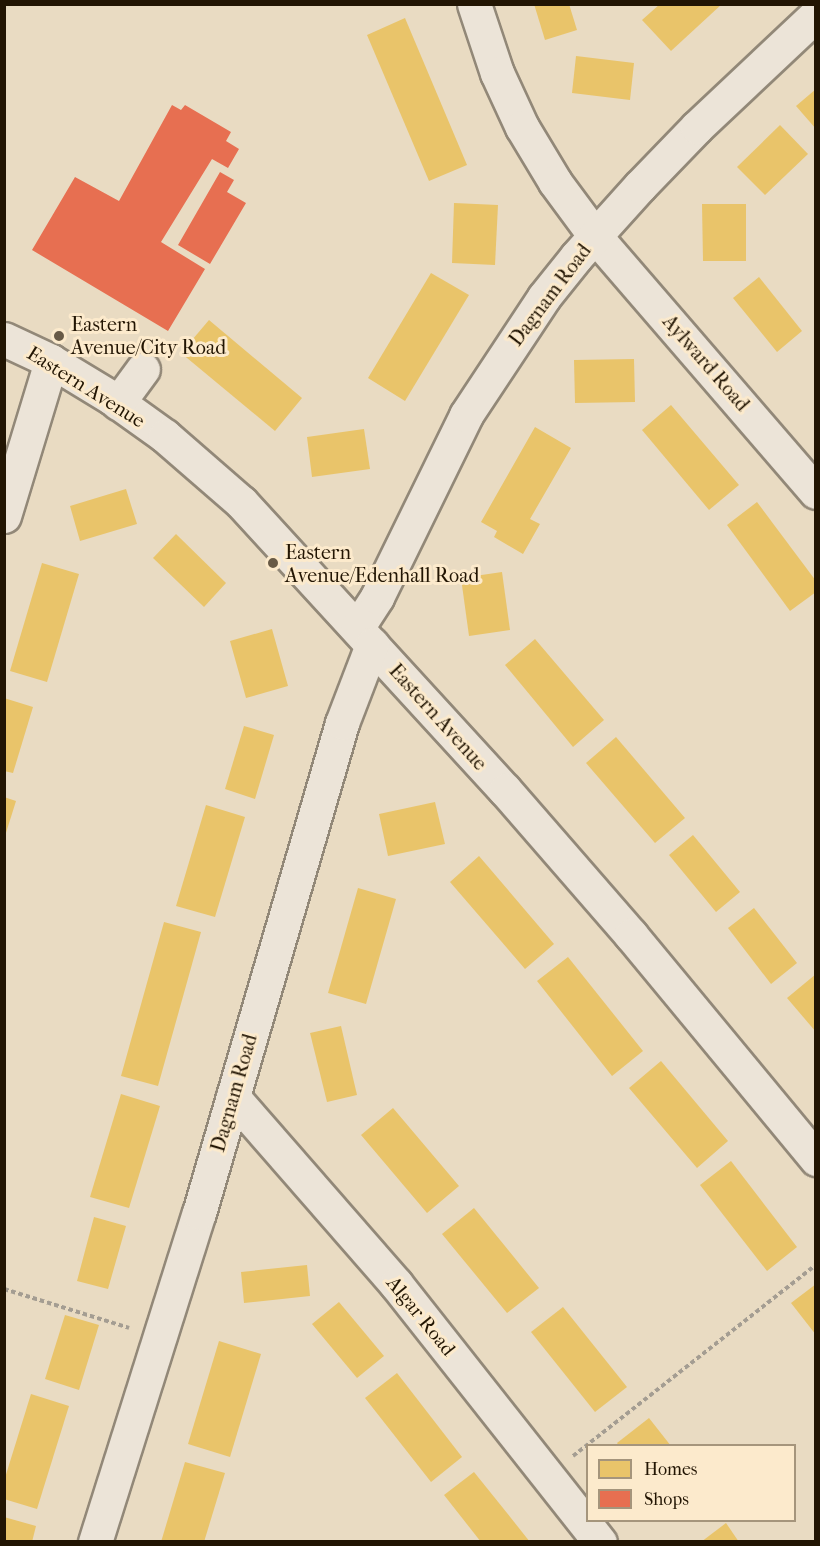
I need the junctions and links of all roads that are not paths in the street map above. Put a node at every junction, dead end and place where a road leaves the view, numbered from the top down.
1 (474, 4) edge
2 (816, 15) edge
3 (595, 237) junction
4 (4, 339) edge
5 (51, 361) junction
6 (143, 369) dead end
7 (118, 403) junction
8 (816, 492) edge
9 (4, 516) edge
10 (365, 636) junction
11 (233, 1097) junction
12 (816, 1159) edge
13 (95, 1542) edge
14 (600, 1542) edge

1 - 3 street, Aylward Road
2 - 3 street, Dagnam Road
3 - 8 street, Aylward Road
3 - 10 street, Dagnam Road
4 - 5 street, Eastern Avenue
5 - 7 street, Eastern Avenue
5 - 9 street
6 - 7 street
7 - 10 street, Eastern Avenue
10 - 11 street, Dagnam Road
10 - 12 street, Eastern Avenue
11 - 13 street, Dagnam Road
11 - 14 street, Algar Road

